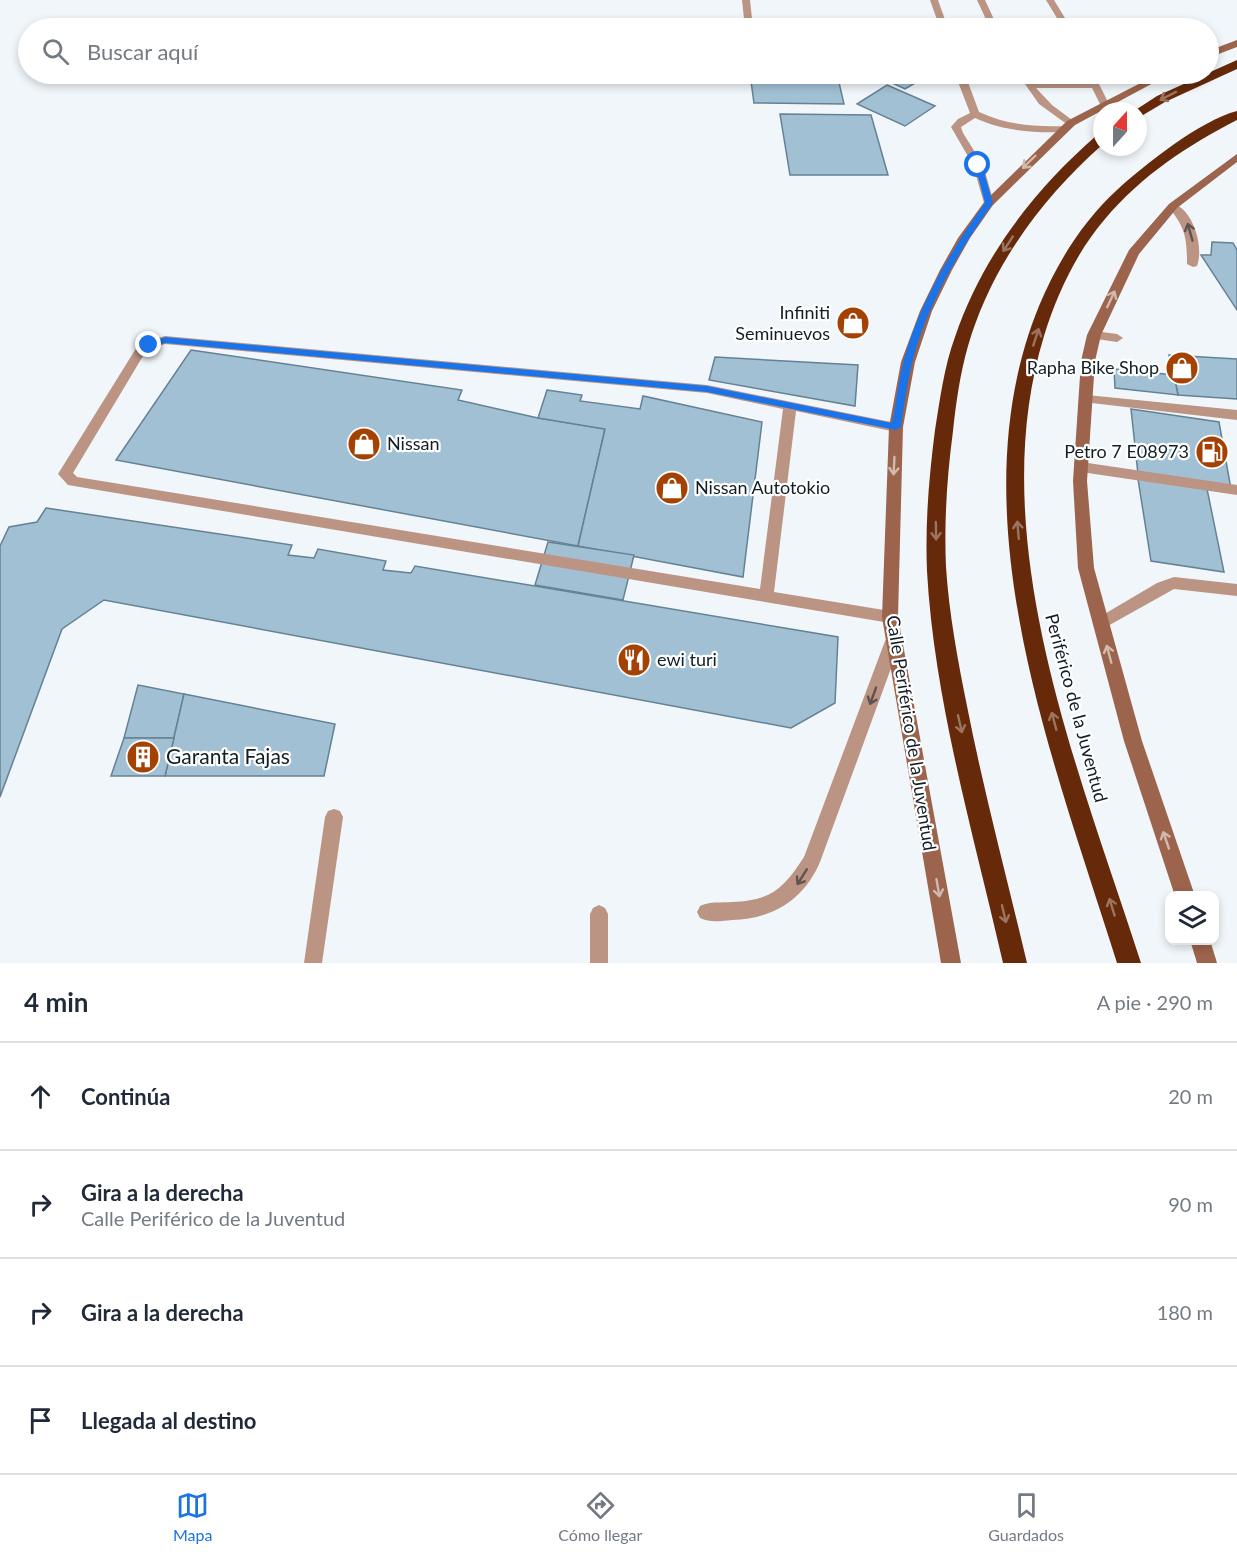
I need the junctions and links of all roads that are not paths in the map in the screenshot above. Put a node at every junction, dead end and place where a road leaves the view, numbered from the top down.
1 (746, 0) edge
2 (934, 0) edge
3 (981, 0) edge
4 (1050, 0) edge
5 (748, 18) edge
6 (940, 18) edge
7 (989, 18) edge
8 (1061, 18) edge
9 (1237, 43) edge
10 (1219, 51) edge
11 (1237, 64) edge
12 (1219, 72) edge
13 (964, 84) edge
14 (1145, 84) edge
15 (1194, 84) edge
16 (1029, 85) joint
17 (1095, 85) joint
18 (1103, 102) edge
19 (1108, 102) edge
20 (1147, 108) edge
21 (1093, 111) edge
22 (975, 114) junction
23 (1237, 115) edge
24 (1068, 126) junction
25 (1093, 146) edge
26 (1237, 156) edge
27 (989, 203) junction
28 (1173, 206) junction
29 (1192, 264) dead end
30 (1094, 335) junction
31 (1117, 338) dead end
32 (1087, 399) junction
33 (790, 405) junction
34 (1237, 415) edge
35 (896, 427) junction
36 (1081, 467) junction
37 (1237, 490) edge
38 (1237, 590) edge
39 (766, 596) junction
40 (890, 617) junction
41 (1101, 623) junction
42 (893, 641) junction
43 (334, 817) dead end
44 (1183, 891) edge
45 (706, 912) dead end
46 (599, 914) dead end
47 (1202, 945) edge
48 (313, 963) edge
49 (599, 963) edge
50 (951, 963) edge
51 (1015, 963) edge
52 (1129, 963) edge
53 (1207, 963) edge

1 - 5 lane
2 - 6 lane
3 - 7 lane
4 - 8 lane
9 - 10 main road
11 -> 12 highway
13 - 22 lane
14 - 19 main road, Calle Periférico de la Juventud
15 -> 20 highway
16 - 17 lane
16 - 24 lane
17 - 18 lane
21 - 24 main road, Calle Periférico de la Juventud
22 - 24 lane
22 - 27 lane
52 -> 23 highway, Periférico de la Juventud
24 -> 27 main road, Calle Periférico de la Juventud
25 -> 51 highway
26 - 28 main road
27 - 35 main road, Calle Periférico de la Juventud
29 -> 28 lane
30 -> 28 main road
30 - 31 lane
30 - 32 main road
32 - 34 lane
32 - 36 main road
33 - 35 lane
33 - 39 lane
33 - 39 lane
35 -> 40 main road, Calle Periférico de la Juventud
36 - 37 lane
36 - 41 main road
38 - 41 lane
39 - 40 lane
40 - 42 main road, Calle Periférico de la Juventud
44 -> 41 main road
42 -> 45 lane
42 -> 50 main road, Calle Periférico de la Juventud
43 - 48 lane
46 - 49 lane
47 - 53 main road

